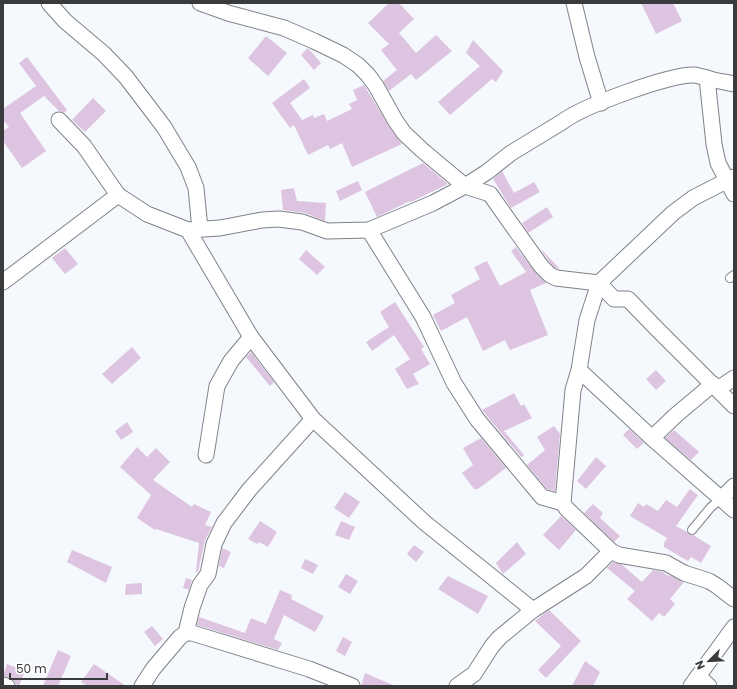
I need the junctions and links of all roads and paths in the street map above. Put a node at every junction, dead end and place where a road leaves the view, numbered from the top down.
1 (49, 3) edge
2 (200, 3) edge
3 (574, 3) edge
4 (707, 78) junction
5 (734, 84) edge
6 (601, 103) junction
7 (59, 120) dead end
8 (730, 178) edge
9 (465, 186) junction
10 (734, 194) edge
11 (118, 195) junction
12 (194, 229) junction
13 (369, 230) junction
14 (4, 279) edge
15 (599, 283) junction
16 (251, 337) junction
17 (579, 370) junction
18 (734, 378) edge
19 (715, 387) junction
20 (734, 406) edge
21 (313, 419) junction
22 (652, 438) junction
23 (206, 455) dead end
24 (734, 486) edge
25 (721, 499) junction
26 (563, 502) junction
27 (734, 510) edge
28 (692, 530) dead end
29 (611, 551) junction
30 (734, 599) edge
31 (533, 610) junction
32 (734, 628) edge
33 (186, 633) junction
34 (699, 683) edge
35 (3, 685) edge
36 (7, 686) edge
37 (142, 686) edge
38 (352, 686) edge
39 (457, 686) edge

1 - 12 street
2 - 9 street
3 - 6 street
4 - 5 street
4 - 6 street
4 - 8 street
6 - 9 street
7 - 11 street
8 - 10 street
8 - 15 street
9 - 13 street
9 - 15 street
11 - 12 street
11 - 14 street
12 - 13 street
12 - 16 street
13 - 26 street
15 - 17 street
15 - 19 street
16 - 21 street
16 - 23 street
17 - 22 street
17 - 26 street
18 - 19 street
19 - 20 street
19 - 22 street
21 - 31 street
21 - 33 street
22 - 25 street
24 - 25 street
25 - 27 street
25 - 28 lane
26 - 29 street
29 - 30 street
29 - 31 street
31 - 39 street
32 - 34 street
33 - 37 street
33 - 38 street
35 - 36 street

